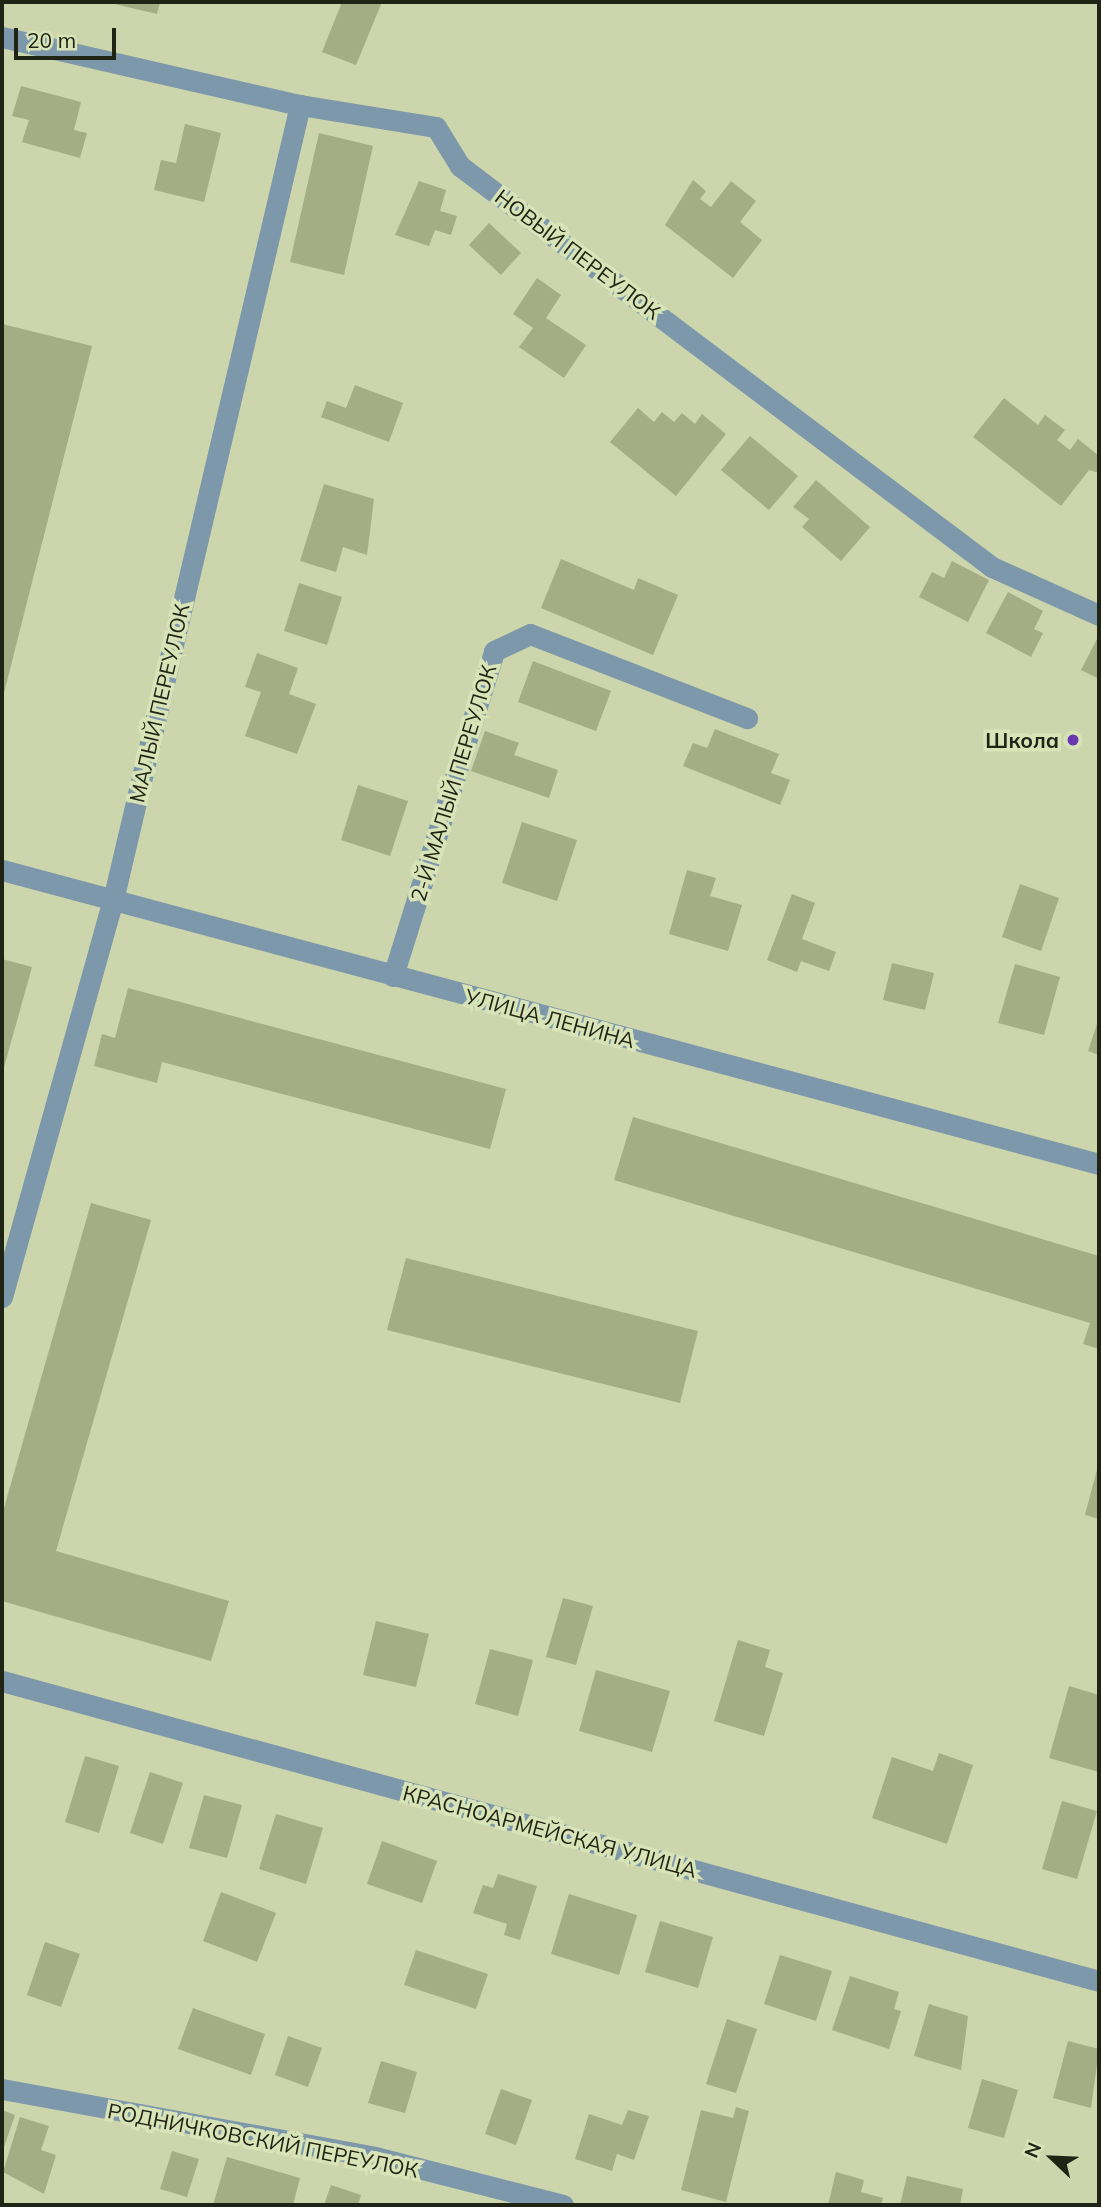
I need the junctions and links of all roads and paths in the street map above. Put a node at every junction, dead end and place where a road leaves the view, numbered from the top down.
1 (2, 37) edge
2 (300, 105) junction
3 (1099, 615) edge
4 (747, 718) dead end
5 (2, 870) edge
6 (113, 900) junction
7 (393, 976) junction
8 (1099, 1164) edge
9 (2, 1297) edge
10 (2, 1681) edge
11 (1099, 1982) edge
12 (2, 2089) edge
13 (563, 2205) edge

1 - 2 street, НОВЫЙ ПЕРЕУЛОК
2 - 3 street, НОВЫЙ ПЕРЕУЛОК
2 - 6 street, МАЛЫЙ ПЕРЕУЛОК
4 - 7 street, 2-Й МАЛЫЙ ПЕРЕУЛОК
5 - 6 street, УЛИЦА ЛЕНИНА
6 - 7 street, УЛИЦА ЛЕНИНА
6 - 9 street, МАЛЫЙ ПЕРЕУЛОК
7 - 8 street, УЛИЦА ЛЕНИНА
10 - 11 street, КРАСНОАРМЕЙСКАЯ УЛИЦА
12 - 13 street, РОДНИЧКОВСКИЙ ПЕРЕУЛОК

